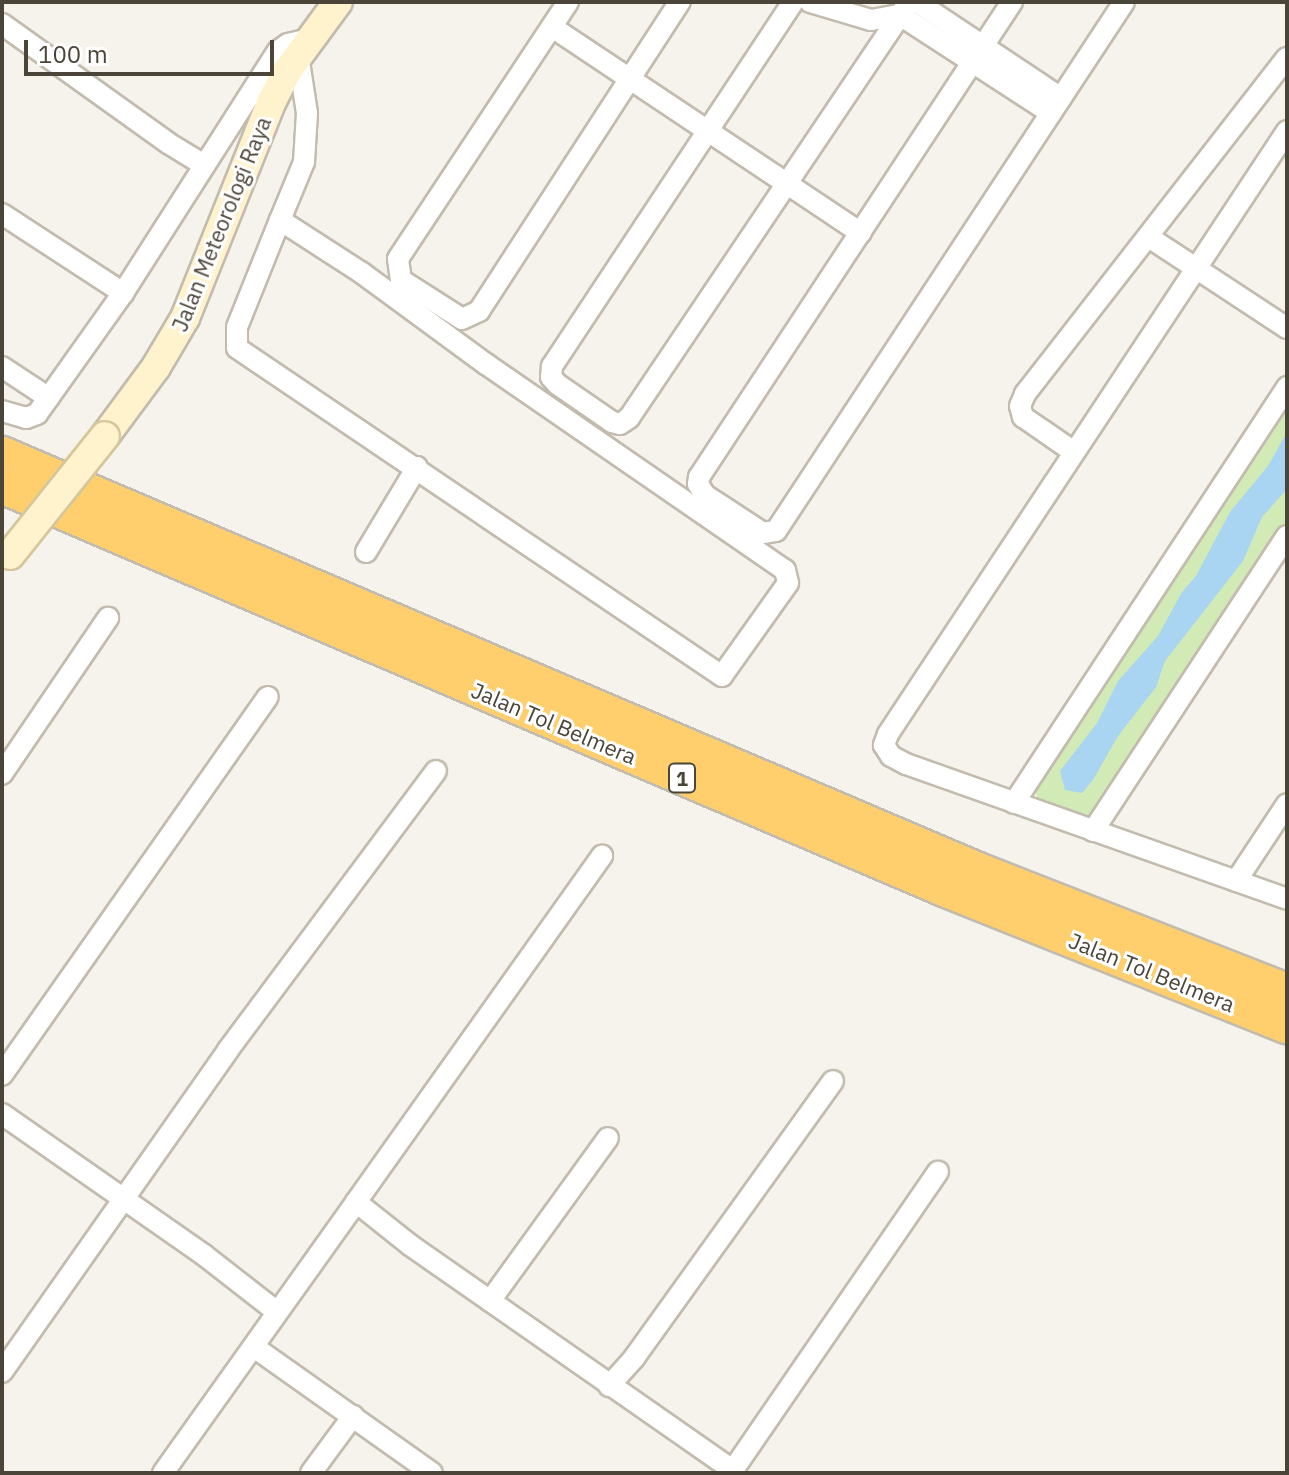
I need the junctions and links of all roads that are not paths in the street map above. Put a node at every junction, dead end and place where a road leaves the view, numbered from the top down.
1 (338, 2) edge
2 (568, 2) edge
3 (680, 2) edge
4 (793, 2) edge
5 (810, 2) edge
6 (917, 2) edge
7 (1012, 2) edge
8 (1124, 2) edge
9 (904, 9) edge
10 (2, 24) edge
11 (552, 27) junction
12 (304, 47) junction
13 (978, 54) junction
14 (1287, 58) edge
15 (630, 79) junction
16 (1056, 106) junction
17 (706, 131) junction
18 (1287, 131) edge
19 (204, 165) junction
20 (786, 183) junction
21 (2, 214) edge
22 (280, 220) junction
23 (861, 233) junction
24 (1150, 238) junction
25 (1196, 268) junction
26 (123, 293) junction
27 (1287, 328) edge
28 (2, 367) edge
29 (1287, 387) edge
30 (49, 398) junction
31 (2, 411) edge
32 (1074, 452) junction
33 (2, 455) edge
34 (417, 467) junction
35 (2, 485) edge
36 (1287, 536) edge
37 (366, 552) dead end
38 (6, 560) edge
39 (108, 618) dead end
40 (268, 697) dead end
41 (436, 771) dead end
42 (2, 774) edge
43 (1014, 803) junction
44 (1287, 804) edge
45 (1093, 831) junction
46 (602, 856) dead end
47 (1236, 881) junction
48 (1287, 899) edge
49 (1287, 992) edge
50 (1287, 1025) edge
51 (2, 1075) edge
52 (833, 1081) dead end
53 (2, 1114) edge
54 (608, 1138) dead end
55 (938, 1172) dead end
56 (124, 1200) junction
57 (356, 1202) junction
58 (490, 1301) junction
59 (276, 1311) junction
60 (254, 1347) junction
61 (2, 1372) edge
62 (609, 1386) junction
63 (353, 1416) junction
64 (163, 1473) edge
65 (311, 1473) edge
66 (432, 1473) edge

1 - 12 main road, Jalan Meteorologi Raya
2 - 11 street
3 - 15 street
4 - 17 street
5 - 9 street
6 - 13 street
7 - 13 street
8 - 16 street
9 - 13 street
9 - 20 street
10 - 19 street
11 - 15 street
11 - 15 street
12 - 19 street
12 - 22 street
12 - 38 main road, Jalan Meteorologi Raya, bridge
13 - 16 street
13 - 23 street
14 - 24 street
15 - 17 street
16 - 23 street
17 - 20 street
17 - 20 street
18 - 25 street
19 - 26 street
20 - 23 street
21 - 26 street
22 - 34 street
22 - 34 street
24 - 25 street
24 - 32 street
25 - 27 street
25 - 32 street
26 - 30 street
28 - 30 street
29 - 43 street
30 - 31 street
32 - 43 street
33 - 49 highway, Jalan Tol Belmera / 1
34 - 37 street
35 - 50 highway, Jalan Tol Belmera / 1
36 - 45 street
39 - 42 street
40 - 51 street
41 - 56 street
43 - 45 street
44 - 47 street
45 - 47 street
46 - 57 street
47 - 48 street
52 - 62 street
53 - 56 street
54 - 58 street
55 - 62 street
56 - 59 street
56 - 61 street
57 - 58 street
57 - 59 street
58 - 62 street
59 - 60 street
60 - 63 street
60 - 64 street
63 - 65 street
63 - 66 street

